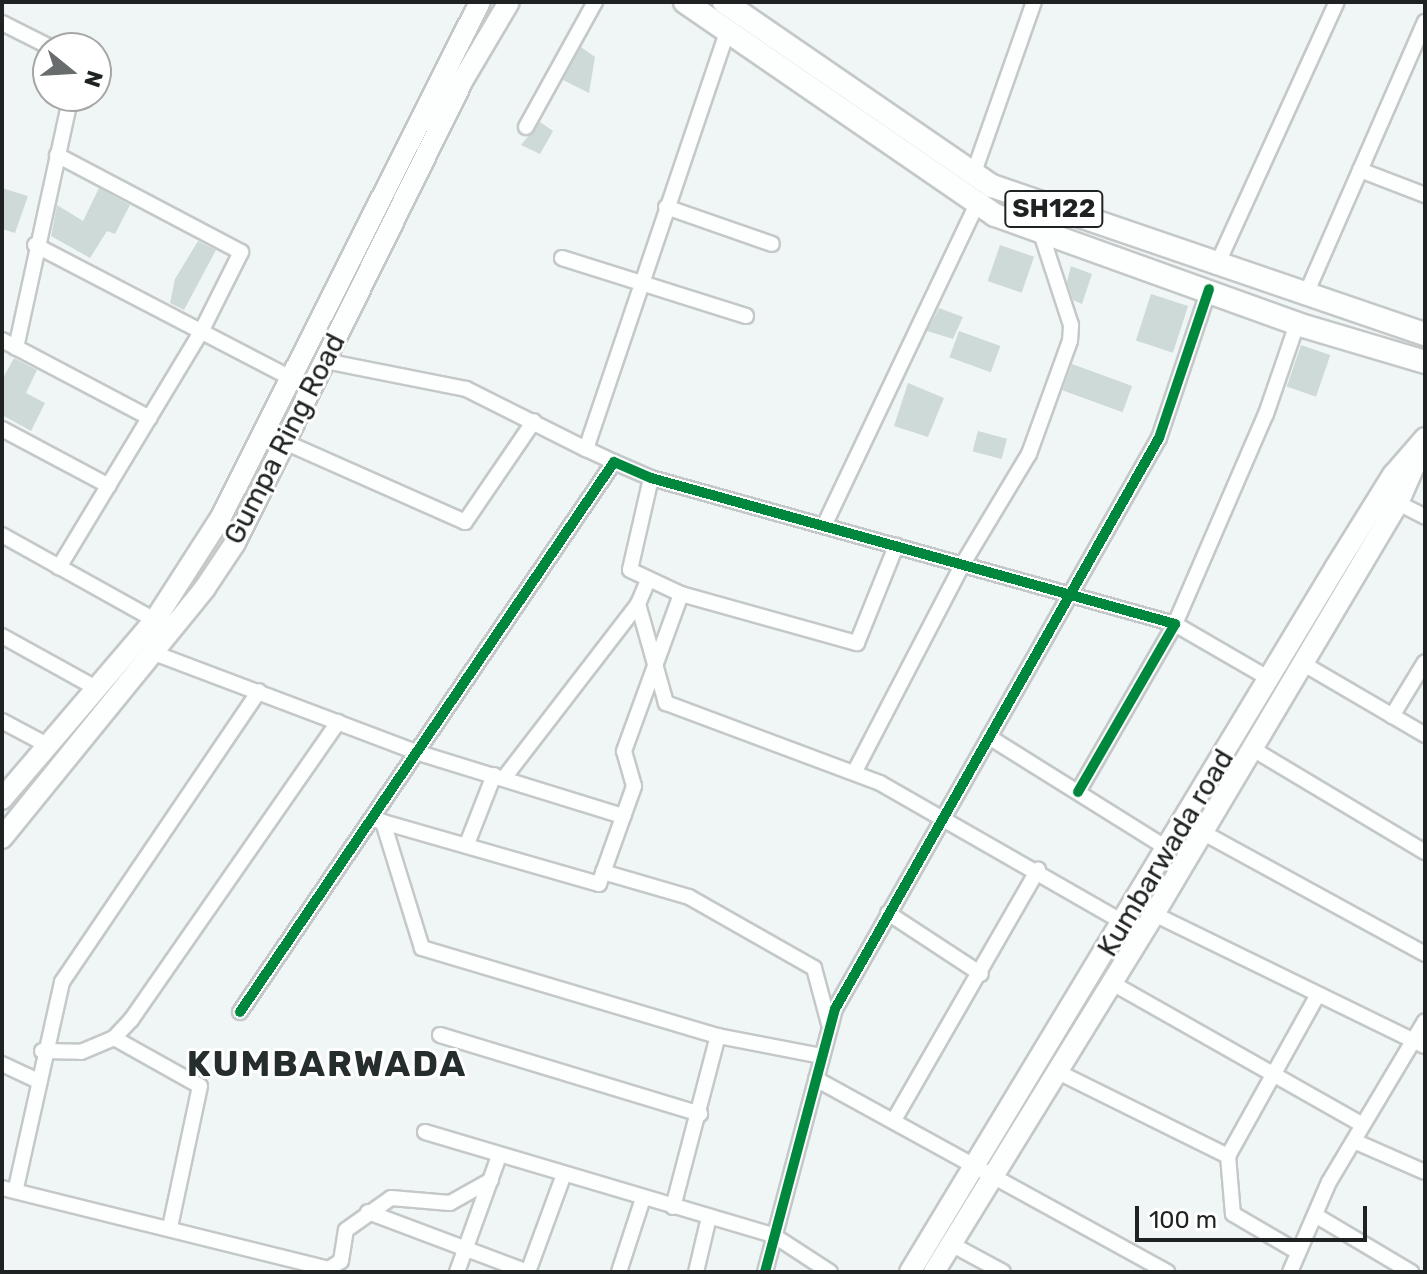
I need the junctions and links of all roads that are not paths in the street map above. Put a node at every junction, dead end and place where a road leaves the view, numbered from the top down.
1 (480, 2) edge
2 (509, 2) edge
3 (595, 2) edge
4 (685, 2) edge
5 (724, 2) edge
6 (1034, 2) edge
7 (1337, 2) edge
8 (1425, 22) edge
9 (2, 23) edge
10 (727, 32) junction
11 (32, 38) edge
12 (67, 112) edge
13 (526, 127) dead end
14 (57, 155) junction
15 (1360, 170) junction
16 (973, 175) junction
17 (1425, 195) edge
18 (976, 206) junction
19 (666, 207) junction
20 (1041, 233) junction
21 (772, 244) dead end
22 (35, 245) junction
23 (562, 258) dead end
24 (1216, 267) junction
25 (639, 280) junction
26 (1209, 289) junction
27 (1306, 294) junction
28 (746, 316) dead end
29 (1297, 324) junction
30 (201, 332) junction
31 (1425, 334) edge
32 (2, 340) edge
33 (16, 348) junction
34 (325, 361) junction
35 (1425, 362) edge
36 (294, 380) junction
37 (150, 418) junction
38 (534, 421) junction
39 (2, 429) edge
40 (1425, 440) edge
41 (287, 443) junction
42 (586, 449) junction
43 (614, 462) junction
44 (651, 478) junction
45 (109, 486) junction
46 (1398, 503) junction
47 (1425, 517) edge
48 (824, 526) junction
49 (2, 535) edge
50 (896, 546) junction
51 (59, 567) junction
52 (961, 567) junction
53 (647, 583) junction
54 (681, 594) junction
55 (1067, 594) junction
56 (638, 604) junction
57 (155, 620) junction
58 (1175, 624) junction
59 (2, 636) edge
60 (154, 653) junction
61 (1425, 662) edge
62 (1302, 663) junction
63 (655, 676) junction
64 (1268, 678) junction
65 (94, 687) junction
66 (259, 691) junction
67 (1392, 716) junction
68 (2, 721) edge
69 (338, 722) junction
70 (1425, 735) edge
71 (989, 737) junction
72 (47, 745) junction
73 (1251, 748) junction
74 (419, 753) junction
75 (855, 771) junction
76 (499, 776) junction
77 (1078, 792) junction
78 (2, 799) edge
79 (623, 816) junction
80 (946, 816) junction
81 (379, 821) junction
82 (1202, 832) junction
83 (2, 838) edge
84 (467, 844) junction
85 (1168, 849) junction
86 (1425, 852) edge
87 (1038, 870) junction
88 (603, 872) junction
89 (888, 913) junction
90 (1154, 914) junction
91 (1124, 923) junction
92 (1142, 933) junction
93 (1425, 954) edge
94 (981, 974) junction
95 (1112, 983) junction
96 (1317, 996) junction
97 (240, 1012) dead end
98 (1425, 1021) edge
99 (830, 1028) junction
100 (440, 1035) dead end
101 (718, 1036) junction
102 (114, 1038) junction
103 (1419, 1043) edge
104 (42, 1051) junction
105 (822, 1056) junction
106 (2, 1064) edge
107 (1058, 1072) junction
108 (1272, 1074) junction
109 (816, 1079) junction
110 (36, 1080) junction
111 (700, 1114) junction
112 (894, 1120) junction
113 (1363, 1125) junction
114 (425, 1132) dead end
115 (1354, 1141) junction
116 (499, 1156) junction
117 (1228, 1156) junction
118 (985, 1170) junction
119 (1425, 1172) edge
120 (564, 1174) junction
121 (491, 1180) junction
122 (9, 1188) edge
123 (643, 1198) junction
124 (673, 1207) junction
125 (368, 1212) junction
126 (1315, 1215) junction
127 (709, 1217) junction
128 (170, 1227) junction
129 (773, 1235) junction
130 (951, 1244) junction
131 (465, 1250) junction
132 (1298, 1252) junction
133 (327, 1271) edge
134 (457, 1272) edge
135 (528, 1272) edge
136 (619, 1272) edge
137 (696, 1272) edge
138 (765, 1272) edge
139 (830, 1272) edge
140 (910, 1272) edge
141 (934, 1272) edge
142 (1003, 1272) edge
143 (1167, 1272) edge
144 (1290, 1272) edge
145 (1411, 1272) edge

1 - 36 street, Gumpa Ring Road
2 - 34 street, Gumpa Ring Road
3 - 13 street
4 - 10 main road
5 - 16 main road, SH122
6 - 16 street
7 - 24 street
8 - 15 street
9 - 11 street
10 - 18 main road
10 - 19 street
12 - 14 street
14 - 22 street
14 - 30 street
15 - 17 street
15 - 27 street
16 - 24 main road, SH122
18 - 20 main road
18 - 48 street
19 - 21 street
19 - 25 street
20 - 26 main road
20 - 52 street
22 - 30 street
22 - 33 street
23 - 25 street
24 - 27 main road, SH122
25 - 28 street
25 - 42 street
26 - 29 main road
26 - 55 street
27 - 31 main road, SH122
29 - 35 main road
29 - 58 street
30 - 36 street
30 - 37 street
32 - 33 street
33 - 37 street
34 - 38 street
34 - 41 street, Gumpa Ring Road
36 - 57 street, Gumpa Ring Road
37 - 45 street
38 - 41 street
38 - 42 street
39 - 45 street
40 - 46 street, Kumbarwada road
40 - 64 street, Kumbarwada road
41 - 60 street, Gumpa Ring Road
42 - 43 street
43 - 44 street
43 - 74 street
44 - 48 street
44 - 53 street
45 - 51 street
46 - 47 street
46 - 62 street, Kumbarwada road
48 - 50 street
49 - 51 street
50 - 52 street
50 - 54 street
51 - 57 street
52 - 55 street
52 - 75 street
53 - 54 street
53 - 56 street
54 - 63 street
55 - 58 street
55 - 71 street
56 - 63 street
56 - 76 street
57 - 65 street, Gumpa Ring Road
58 - 64 street
58 - 77 street
59 - 65 street
60 - 66 street
60 - 83 street, Gumpa Ring Road
61 - 67 street
62 - 67 street
62 - 73 street, Kumbarwada road
63 - 75 street
63 - 79 street
64 - 85 street, Kumbarwada road
65 - 72 street, Gumpa Ring Road
66 - 69 street
66 - 104 street
67 - 70 street
68 - 72 street
69 - 74 street
69 - 102 street
71 - 77 street
71 - 80 street
72 - 78 street, Gumpa Ring Road
73 - 82 street, Kumbarwada road
73 - 86 street
74 - 76 street
74 - 81 street
75 - 80 street
76 - 79 street
76 - 84 street
77 - 85 street
79 - 88 street
80 - 87 street
80 - 89 street
81 - 84 street
81 - 97 street
81 - 101 street
82 - 90 street, Kumbarwada road
82 - 93 street
84 - 88 street
85 - 91 street, Kumbarwada road
87 - 91 street
87 - 94 street
88 - 99 street
89 - 94 street
89 - 99 street
90 - 92 street, Kumbarwada road
90 - 96 street
91 - 92 street
91 - 118 street, Kumbarwada road
92 - 95 street, Kumbarwada road
94 - 112 street
95 - 107 street, Kumbarwada road
95 - 108 street
96 - 103 street
96 - 108 street
98 - 103 street
99 - 105 street
100 - 111 street
101 - 105 street
101 - 111 street
102 - 104 street
102 - 128 street
103 - 113 street
104 - 110 street
105 - 109 street
106 - 110 street
107 - 117 street
107 - 118 street, Kumbarwada road
108 - 113 street
108 - 117 street
109 - 112 street
109 - 129 street
110 - 122 street
111 - 124 street
112 - 118 street
113 - 115 street
114 - 116 street
115 - 119 street
115 - 126 street
116 - 120 street
116 - 121 street
117 - 132 street
118 - 130 street, Kumbarwada road
118 - 140 street, Kumbarwada road
118 - 143 street
120 - 123 street
120 - 135 street
121 - 125 street
121 - 131 street
122 - 128 street
123 - 124 street
123 - 136 street
124 - 127 street
125 - 131 street
125 - 133 street
126 - 132 street
126 - 145 street
127 - 129 street
127 - 137 street
128 - 133 street
129 - 138 street
129 - 139 street
130 - 141 street, Kumbarwada road
130 - 142 street
131 - 134 street
131 - 135 street
132 - 144 street

